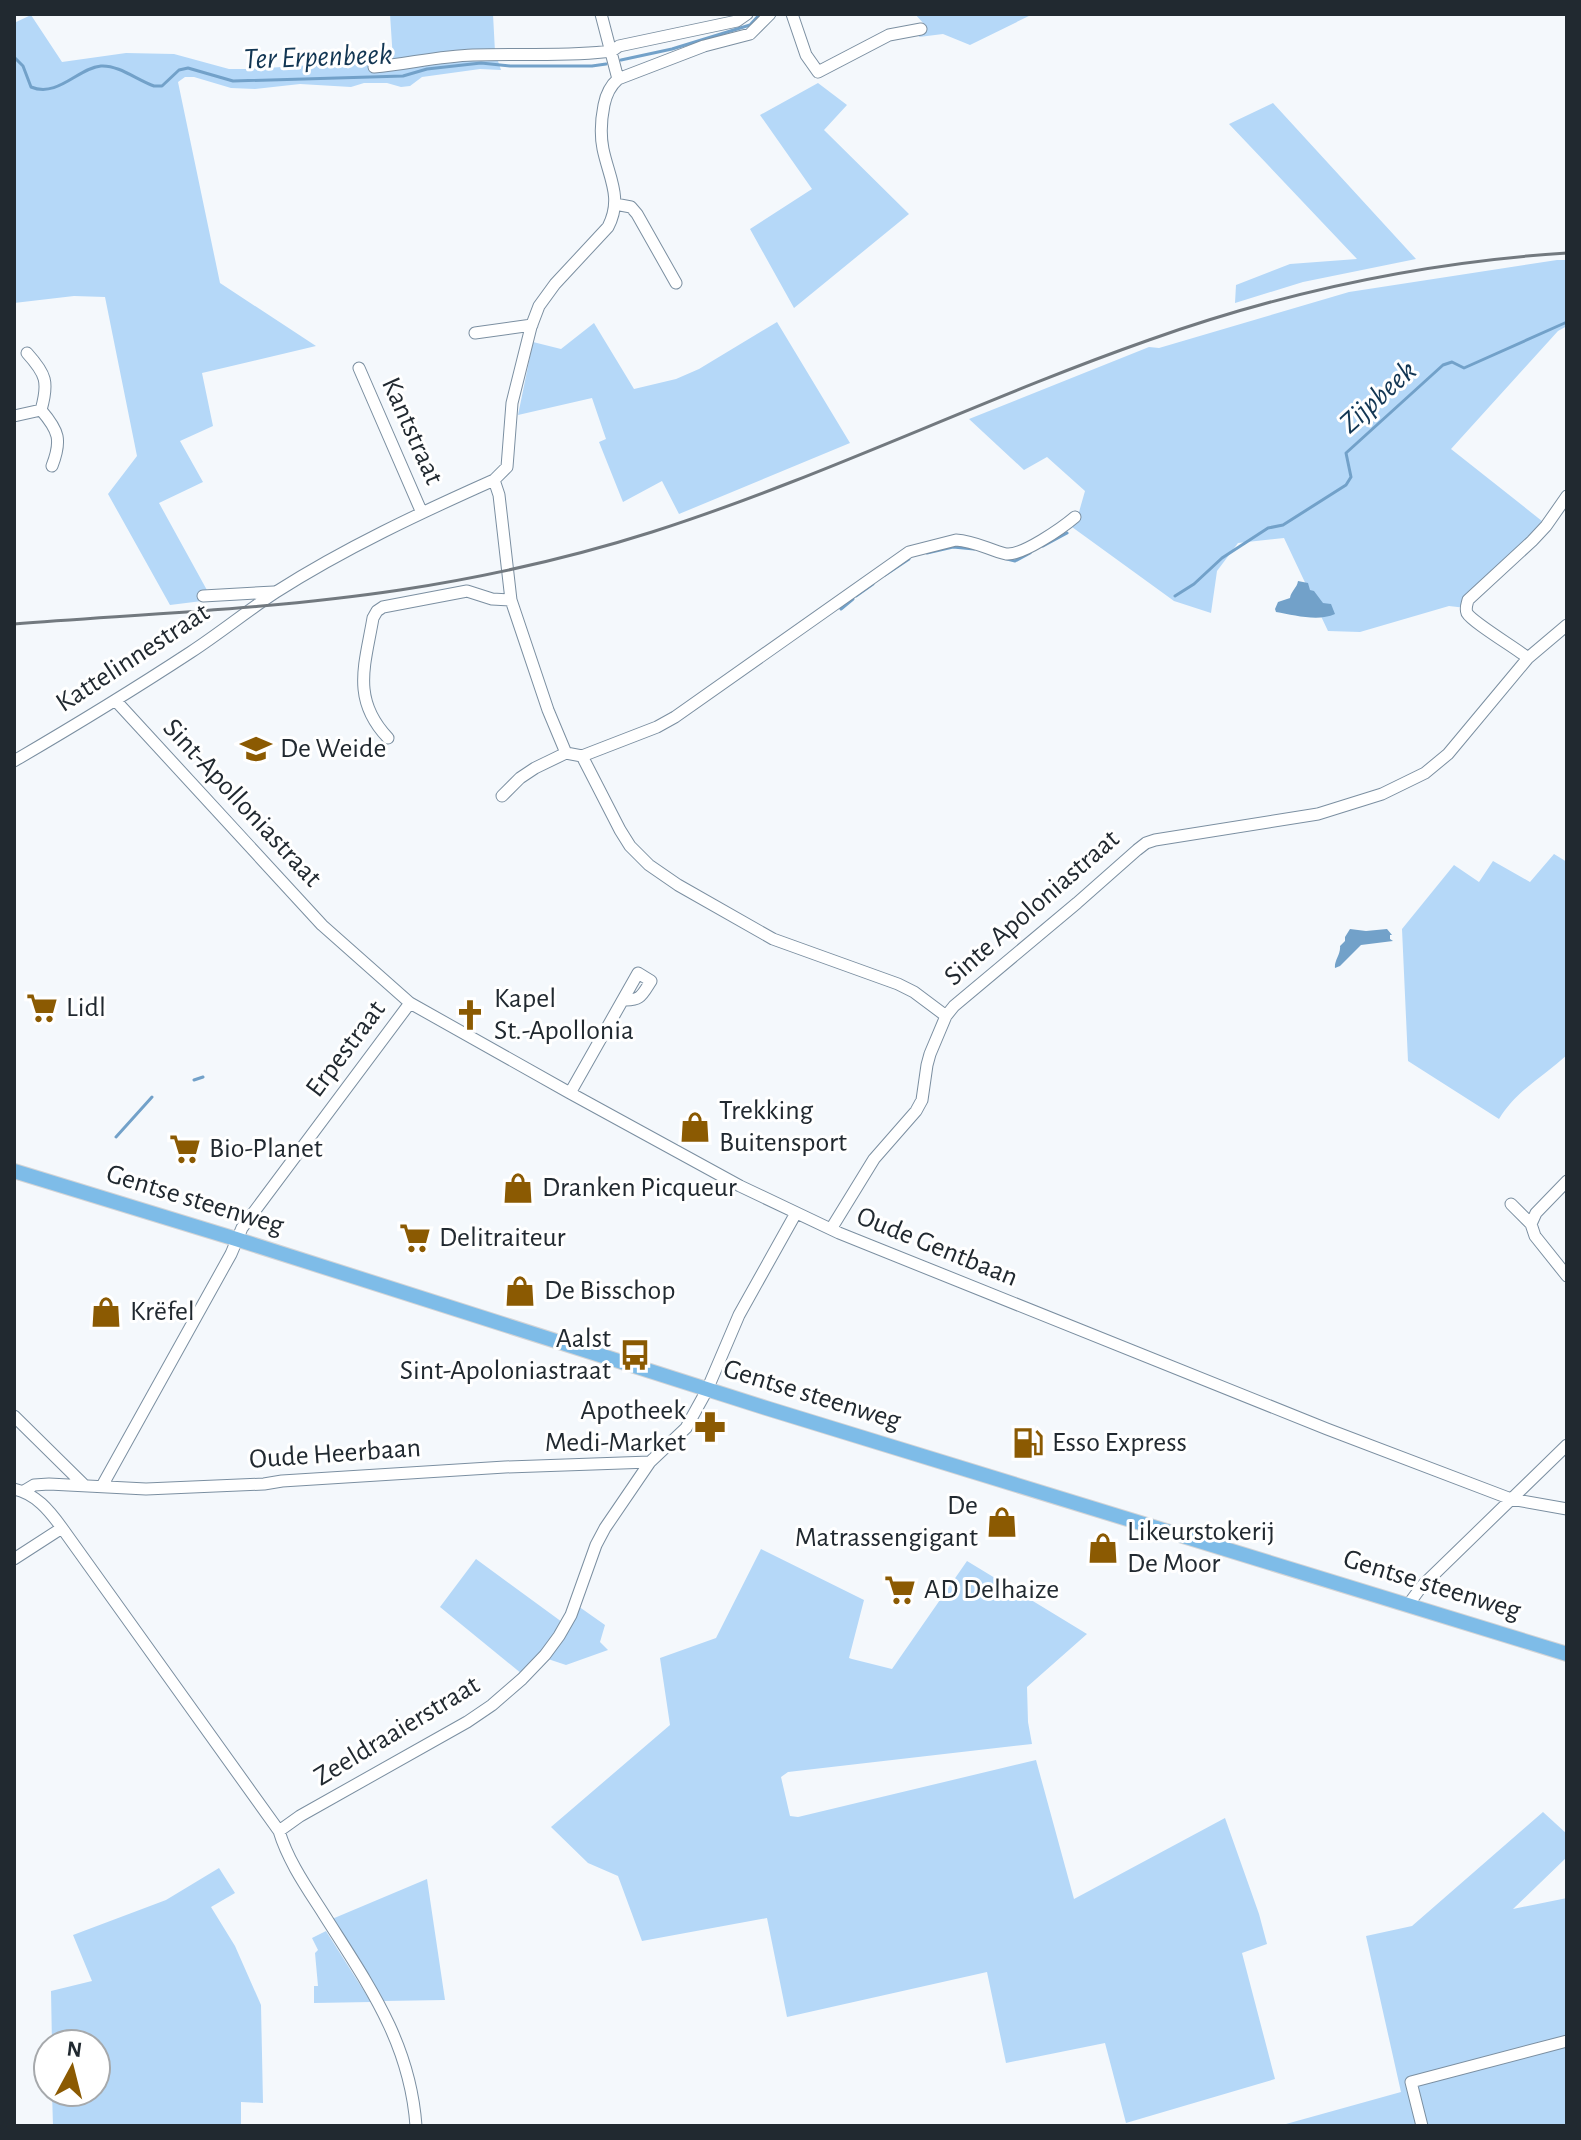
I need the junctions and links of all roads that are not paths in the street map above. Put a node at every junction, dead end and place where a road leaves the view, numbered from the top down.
1 (601, 14) edge
2 (747, 14) edge
3 (770, 14) edge
4 (792, 14) edge
5 (921, 29) dead end
6 (612, 51) junction
7 (374, 67) dead end
8 (618, 79) junction
9 (615, 204) junction
10 (676, 283) dead end
11 (532, 325) junction
12 (475, 333) dead end
13 (27, 353) dead end
14 (359, 368) dead end
15 (41, 410) junction
16 (14, 416) edge
17 (52, 466) dead end
18 (494, 480) junction
19 (1567, 496) edge
20 (422, 513) junction
21 (1070, 521) dead end
22 (276, 592) junction
23 (203, 596) dead end
24 (511, 600) junction
25 (1567, 625) edge
26 (1528, 658) junction
27 (116, 701) junction
28 (388, 738) dead end
29 (566, 753) junction
30 (582, 756) junction
31 (14, 761) edge
32 (502, 796) dead end
33 (336, 936) joint
34 (623, 1000) dead end
35 (410, 1003) junction
36 (946, 1016) junction
37 (570, 1093) junction
38 (14, 1171) edge
39 (1567, 1181) edge
40 (1511, 1204) dead end
41 (796, 1213) junction
42 (1531, 1224) junction
43 (831, 1229) junction
44 (236, 1239) junction
45 (1567, 1276) edge
46 (707, 1390) junction
47 (14, 1416) edge
48 (1567, 1445) edge
49 (650, 1462) junction
50 (84, 1485) junction
51 (102, 1486) junction
52 (19, 1490) edge
53 (1511, 1499) junction
54 (1567, 1509) edge
55 (62, 1528) junction
56 (14, 1559) edge
57 (1408, 1605) junction
58 (1567, 1654) edge
59 (279, 1831) junction
60 (1567, 2041) edge
61 (416, 2126) edge
62 (1422, 2126) edge

1 - 6 street
2 - 6 street
3 - 8 street
4 - 5 street
6 - 7 street
6 - 8 street
8 - 9 street
9 - 10 street
9 - 11 street
11 - 12 street
11 - 18 street
13 - 15 street
14 - 20 street, Kantstraat
15 - 16 street
15 - 17 street
18 - 20 street, Kattelinnestraat
18 - 24 street
19 - 26 street
20 - 22 street, Kattelinnestraat
21 - 30 street
22 - 23 street, Kattelinnestraat
22 - 27 street, Kattelinnestraat
24 - 28 street
24 - 29 street
25 - 26 street, Sinte Apoloniastraat
26 - 36 street, Sinte Apoloniastraat
27 - 31 street, Kattelinnestraat
27 - 33 street, Sint-Apolloniastraat
29 - 30 street
29 - 32 street
30 - 36 street
33 - 35 street, Oude Gentbaan
34 - 37 street
35 - 37 street, Oude Gentbaan
35 - 44 street, Erpestraat
36 - 43 street, Sinte Apoloniastraat
37 - 41 street, Oude Gentbaan
38 - 44 main road, Gentse steenweg
39 - 42 street
40 - 42 street
41 - 43 street, Oude Gentbaan
41 - 46 street
42 - 45 street
43 - 53 street, Oude Gentbaan
44 - 46 main road, Gentse steenweg
44 - 51 street, Erpestraat
46 - 49 street, Zeeldraaierstraat
46 - 57 main road, Gentse steenweg
47 - 50 street
48 - 53 street
49 - 51 street, Oude Heerbaan
49 - 59 street, Zeeldraaierstraat
50 - 51 street, Oude Heerbaan
50 - 52 street, Oude Heerbaan
52 - 55 street, Oude Heerbaan
53 - 54 street, Oude Gentbaan
53 - 57 street
55 - 56 street
55 - 59 street, Oude Heerbaan
57 - 58 main road, Gentse steenweg
59 - 61 street
60 - 62 street

